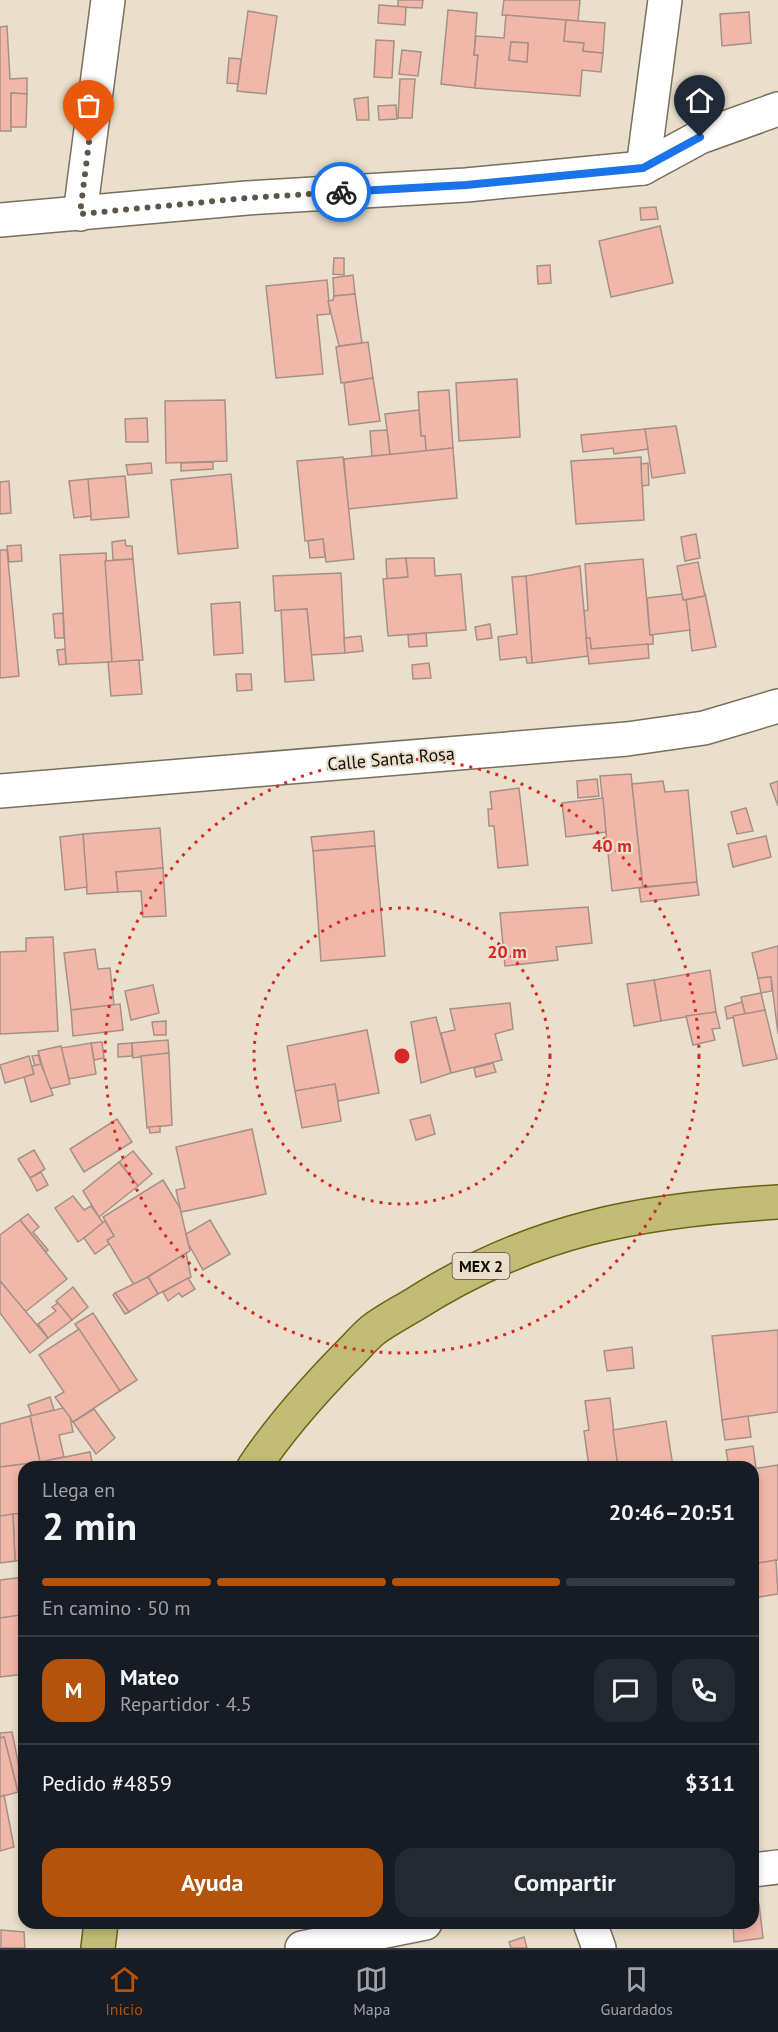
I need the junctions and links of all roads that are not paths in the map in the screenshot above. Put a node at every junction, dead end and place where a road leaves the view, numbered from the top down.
1 (108, 0) edge
2 (665, 0) edge
3 (778, 109) edge
4 (643, 168) junction
5 (80, 214) junction
6 (0, 220) edge
7 (778, 706) edge
8 (0, 791) edge
9 (778, 1202) edge
10 (259, 1461) edge
11 (778, 1867) edge
12 (759, 1869) edge
13 (100, 1929) edge
14 (395, 1929) edge
15 (592, 1929) edge
16 (98, 1948) edge
17 (302, 1948) edge
18 (599, 1948) edge

1 - 5 street
2 - 4 street
3 - 4 street
4 - 5 street
5 - 6 street
7 - 8 street, Calle Santa Rosa
9 - 10 main road, MEX 2
11 - 12 street
13 - 16 main road
14 - 17 street
15 - 18 street

